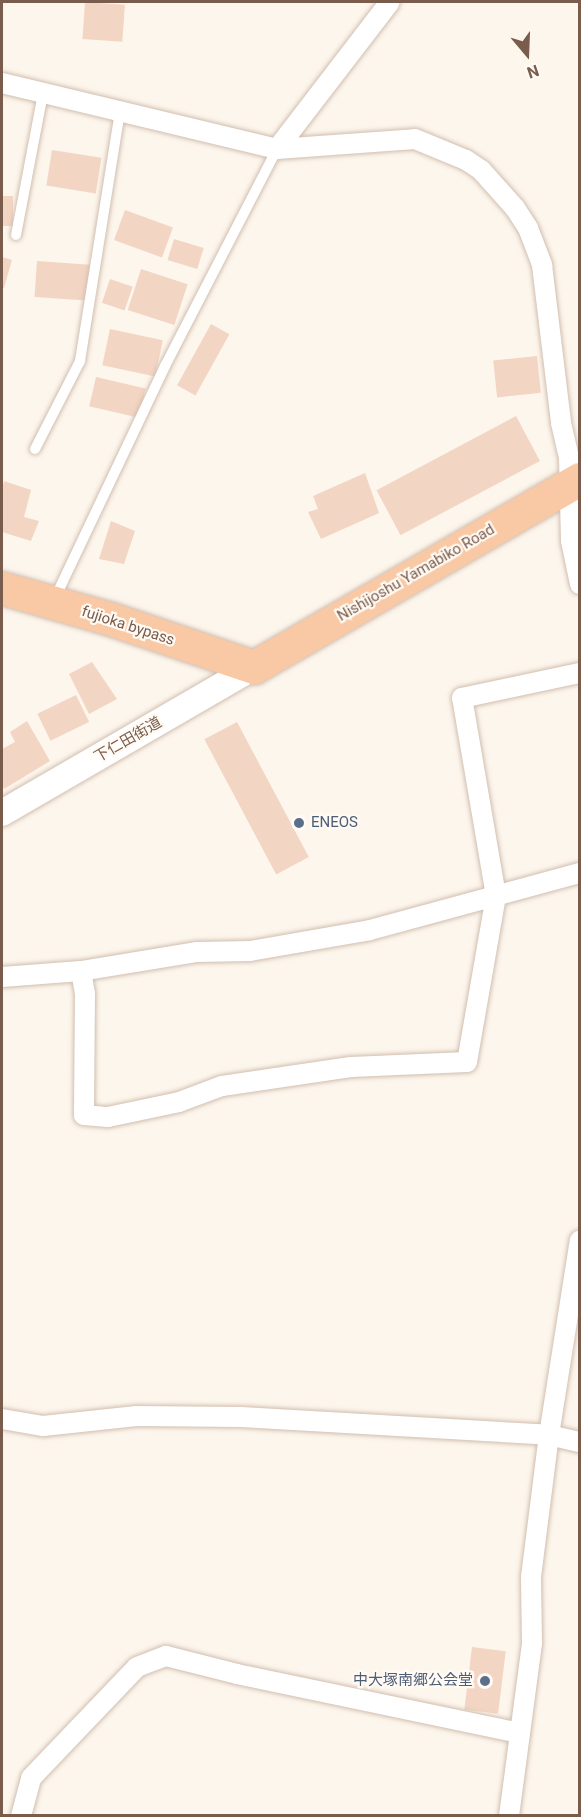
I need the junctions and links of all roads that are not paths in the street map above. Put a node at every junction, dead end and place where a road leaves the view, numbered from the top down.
1 (390, 2) edge
2 (2, 84) edge
3 (43, 93) junction
4 (120, 111) junction
5 (278, 149) junction
6 (16, 235) dead end
7 (35, 448) dead end
8 (575, 482) edge
9 (579, 584) edge
10 (2, 588) edge
11 (53, 602) junction
12 (254, 667) junction
13 (579, 673) edge
14 (2, 813) edge
15 (579, 873) edge
16 (496, 896) junction
17 (81, 971) junction
18 (2, 977) edge
19 (579, 1240) edge
20 (2, 1419) edge
21 (549, 1435) junction
22 (579, 1442) edge
23 (520, 1732) junction
24 (21, 1815) edge
25 (509, 1815) edge

1 - 5 street
2 - 3 street
3 - 4 street
3 - 6 lane
4 - 5 street
4 - 7 lane
5 - 8 street
5 - 11 lane
8 - 9 street
8 - 12 highway, Nishijoshu Yamabiko Road
10 - 11 highway, fujioka bypass
11 - 12 highway, fujioka bypass
12 - 14 street, 下仁田街道
13 - 16 street
15 - 16 street
16 - 17 street
16 - 17 street
17 - 18 street
19 - 21 street
20 - 21 street
21 - 22 street
21 - 23 street
23 - 24 street
23 - 25 street

